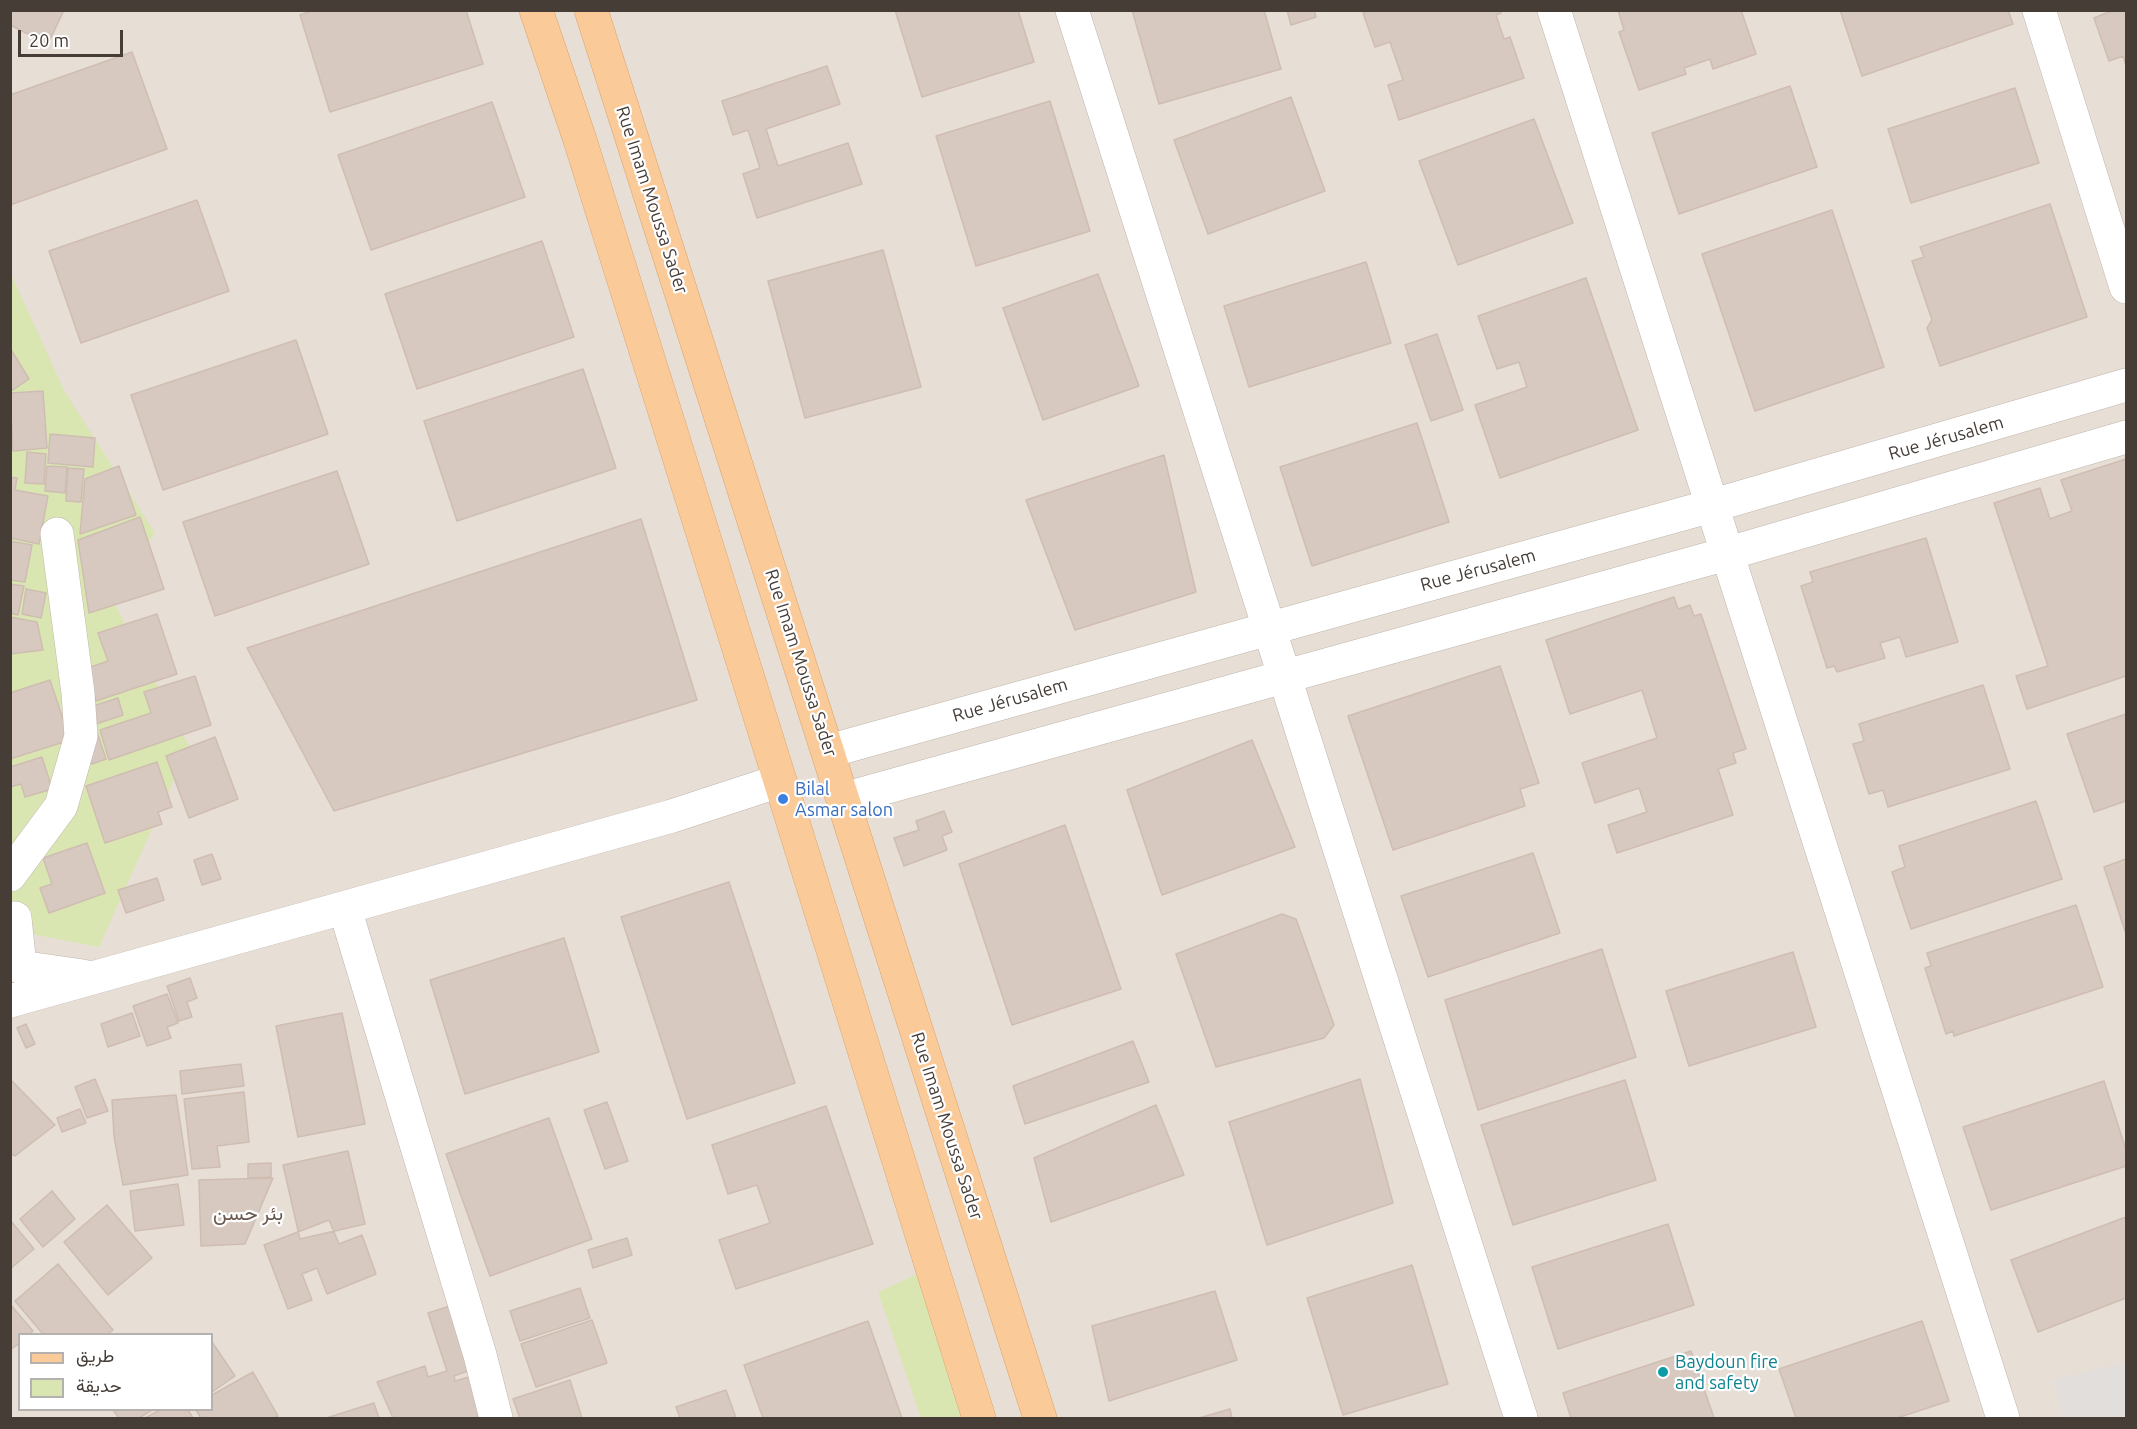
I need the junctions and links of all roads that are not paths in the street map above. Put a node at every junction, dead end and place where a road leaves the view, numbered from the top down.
1 (536, 10) edge
2 (591, 10) edge
3 (1071, 10) edge
4 (1554, 10) edge
5 (2039, 10) edge
6 (2127, 287) edge
7 (2127, 385) edge
8 (2127, 437) edge
9 (1711, 506) junction
10 (57, 534) dead end
11 (1726, 554) junction
12 (1269, 628) junction
13 (1284, 675) junction
14 (829, 751) junction
15 (779, 781) junction
16 (844, 799) junction
17 (10, 875) edge
18 (345, 909) junction
19 (12, 910) edge
20 (97, 978) junction
21 (10, 1001) edge
22 (496, 1419) edge
23 (979, 1419) edge
24 (1040, 1419) edge
25 (1521, 1419) edge
26 (2003, 1419) edge

1 - 15 main road
2 - 14 main road, Rue Imam Moussa Sader
3 - 12 street
4 - 9 street
5 - 6 street
7 - 9 street, Rue Jérusalem
8 - 11 street
9 - 11 street
9 - 12 street, Rue Jérusalem
10 - 17 street
11 - 13 street
11 - 26 street
12 - 13 street
12 - 14 street, Rue Jérusalem
13 - 16 street
13 - 25 street
14 - 16 main road, Rue Imam Moussa Sader
15 - 18 street
15 - 23 main road
16 - 24 main road, Rue Imam Moussa Sader
18 - 20 street
18 - 22 street
19 - 20 street
20 - 21 street

